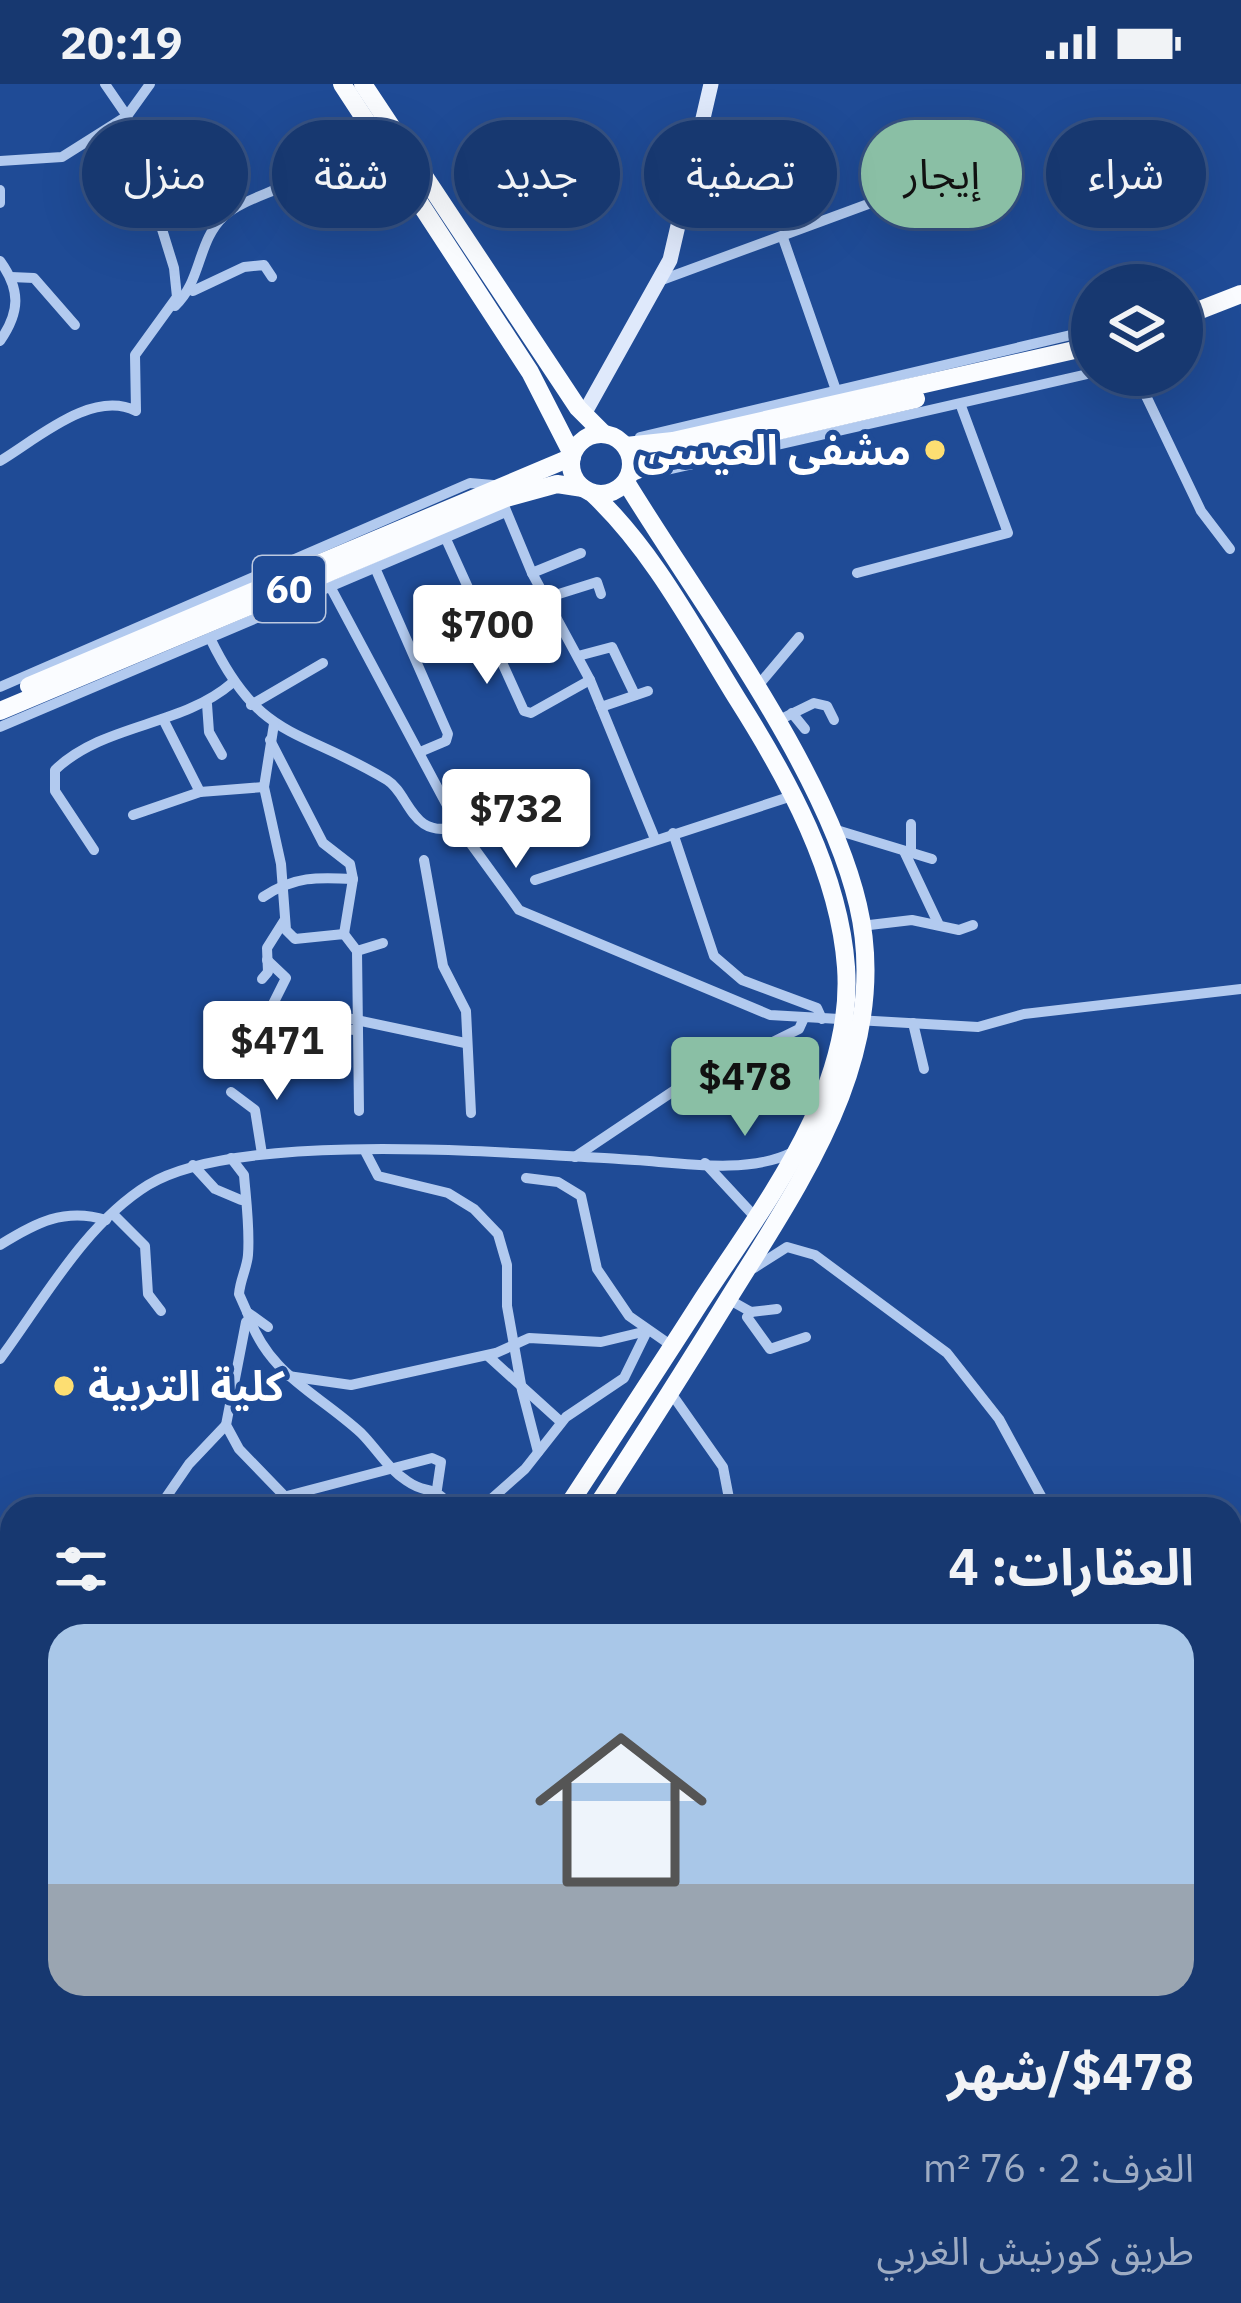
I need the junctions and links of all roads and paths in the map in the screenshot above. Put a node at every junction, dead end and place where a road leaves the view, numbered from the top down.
1 (105, 84) edge
2 (150, 84) edge
3 (342, 84) edge
4 (363, 84) edge
5 (711, 84) edge
6 (128, 116) junction
7 (0, 161) edge
8 (0, 190) edge
9 (272, 192) edge
10 (0, 203) edge
11 (861, 207) edge
12 (783, 238) junction
13 (0, 261) edge
14 (11, 277) junction
15 (272, 277) dead end
16 (659, 281) junction
17 (193, 291) junction
18 (1241, 294) edge
19 (1203, 310) edge
20 (169, 312) junction
21 (75, 325) dead end
22 (1071, 335) edge
23 (0, 340) edge
24 (1071, 351) edge
25 (1071, 362) edge
26 (1071, 378) edge
27 (838, 393) junction
28 (1146, 396) edge
29 (961, 406) junction
30 (584, 415) junction
31 (617, 440) junction
32 (572, 456) junction
33 (0, 461) edge
34 (652, 465) junction
35 (628, 478) junction
36 (587, 491) junction
37 (502, 499) junction
38 (446, 539) junction
39 (1230, 549) dead end
40 (581, 553) dead end
41 (376, 570) junction
42 (857, 572) dead end
43 (532, 573) junction
44 (329, 581) junction
45 (602, 594) dead end
46 (546, 598) junction
47 (799, 637) dead end
48 (210, 638) junction
49 (578, 656) junction
50 (323, 663) dead end
51 (590, 680) junction
52 (232, 683) junction
53 (0, 687) edge
54 (756, 688) junction
55 (0, 698) edge
56 (207, 704) junction
57 (251, 704) junction
58 (601, 707) junction
59 (0, 712) edge
60 (784, 717) junction
61 (163, 719) junction
62 (834, 720) dead end
63 (274, 724) junction
64 (0, 727) edge
65 (805, 729) dead end
66 (270, 740) junction
67 (420, 752) junction
68 (222, 755) dead end
69 (264, 787) junction
70 (200, 792) junction
71 (792, 796) junction
72 (134, 815) dead end
73 (911, 824) dead end
74 (458, 826) junction
75 (830, 828) junction
76 (673, 832) junction
77 (655, 839) junction
78 (94, 850) dead end
79 (330, 851) junction
80 (908, 852) junction
81 (932, 859) dead end
82 (424, 860) dead end
83 (328, 874) junction
84 (353, 879) junction
85 (536, 880) dead end
86 (281, 885) junction
87 (263, 897) dead end
88 (284, 921) junction
89 (938, 923) junction
90 (861, 926) junction
91 (973, 926) dead end
92 (344, 934) junction
93 (383, 943) dead end
94 (357, 952) junction
95 (267, 960) junction
96 (262, 979) dead end
97 (1241, 989) edge
98 (319, 1012) dead end
99 (805, 1018) junction
100 (863, 1019) junction
101 (831, 1020) junction
102 (913, 1023) junction
103 (358, 1025) junction
104 (465, 1043) junction
105 (924, 1069) dead end
106 (675, 1090) junction
107 (231, 1093) dead end
108 (728, 1110) dead end
109 (359, 1111) dead end
110 (471, 1113) dead end
111 (794, 1152) junction
112 (366, 1153) junction
113 (262, 1154) junction
114 (575, 1156) junction
115 (231, 1158) junction
116 (705, 1163) junction
117 (193, 1166) junction
118 (526, 1178) dead end
119 (241, 1200) junction
120 (110, 1217) junction
121 (756, 1218) junction
122 (0, 1245) edge
123 (742, 1278) junction
124 (728, 1299) junction
125 (777, 1309) dead end
126 (161, 1311) dead end
127 (247, 1312) junction
128 (751, 1312) junction
129 (268, 1327) dead end
130 (647, 1331) junction
131 (806, 1337) dead end
132 (516, 1343) junction
133 (672, 1346) junction
134 (485, 1355) junction
135 (0, 1359) edge
136 (289, 1376) junction
137 (522, 1390) junction
138 (671, 1393) junction
139 (561, 1422) junction
140 (226, 1425) junction
141 (538, 1452) junction
142 (389, 1467) junction
143 (436, 1489) junction
144 (287, 1496) joint
145 (166, 1497) edge
146 (442, 1497) edge
147 (492, 1497) edge
148 (574, 1497) edge
149 (603, 1497) edge
150 (729, 1497) edge
151 (1042, 1497) edge

1 - 6 street
2 - 6 street
3 - 32 main road
4 - 30 main road
5 - 16 street
6 - 7 street
6 - 20 street
8 - 10 street
9 - 17 street
11 - 12 street
12 - 16 street
12 - 27 street
13 - 14 street
14 - 21 street
14 - 23 street
15 - 17 street
16 - 30 street
17 - 20 street
18 - 19 main road
20 - 33 street
22 - 27 street
24 - 31 main road
25 - 34 main road
26 - 29 street
27 - 31 street
28 - 39 street
29 - 34 street
29 - 42 street
30 - 31 main road
31 - 32 main road
31 - 35 main road
32 - 36 main road
32 - 37 main road, 60
34 - 35 main road
35 - 36 main road
35 - 54 main road
36 - 37 main road, 60
36 - 71 main road
37 - 38 street
37 - 43 street
37 - 44 main road, 60
37 - 53 street
37 - 55 main road, 60
38 - 41 street
38 - 51 street
40 - 43 street
41 - 44 street
41 - 67 street
43 - 46 street
44 - 48 street
44 - 59 main road, 60
44 - 67 street
45 - 46 street
46 - 49 street
47 - 54 street
48 - 52 street
48 - 64 street
49 - 51 street
49 - 58 street
50 - 57 street
51 - 58 street
52 - 56 street
52 - 57 street
54 - 60 main road
56 - 61 street
56 - 68 street
57 - 63 street
58 - 77 street
60 - 62 street
60 - 65 street
60 - 75 main road
61 - 70 street
61 - 78 street
63 - 66 street
63 - 74 street
66 - 69 street
66 - 79 street
67 - 74 street
69 - 70 street
69 - 86 street
70 - 72 street
71 - 76 street
71 - 101 main road
73 - 80 street
74 - 99 street
75 - 80 street
75 - 90 main road
76 - 77 street
76 - 101 street
77 - 85 street
79 - 83 street
79 - 84 street
80 - 81 street
80 - 89 street
82 - 104 street
83 - 84 street
83 - 86 street
84 - 92 street
86 - 87 street
86 - 88 street
88 - 92 street
88 - 95 street
89 - 90 street
89 - 91 street
90 - 100 main road
92 - 94 street
93 - 94 street
94 - 103 street
95 - 96 street
95 - 103 street
97 - 102 street
98 - 103 street
99 - 101 street
99 - 106 street
100 - 101 street
100 - 102 street
100 - 123 main road
101 - 111 main road
102 - 105 street
103 - 104 street
103 - 109 street
104 - 110 street
106 - 108 street
106 - 114 street
107 - 113 street
111 - 116 street
111 - 121 main road
112 - 113 street
112 - 114 street
112 - 132 street
113 - 115 street
114 - 116 street
115 - 117 street
115 - 119 street
116 - 121 street
117 - 119 street
117 - 120 street
118 - 130 street
119 - 127 street
120 - 122 street
120 - 126 street
120 - 135 street
121 - 133 main road
123 - 124 main road
123 - 151 street
124 - 128 street
124 - 138 main road
125 - 128 street
127 - 129 street
127 - 136 street
127 - 140 street
128 - 131 street
130 - 132 street
130 - 133 street
130 - 139 street
132 - 134 street
132 - 137 street
133 - 148 main road
134 - 136 street
134 - 137 street
136 - 142 street
137 - 139 street
137 - 141 street
138 - 149 main road
138 - 150 street
139 - 141 street
140 - 144 street
140 - 145 street
141 - 147 street
142 - 143 street
142 - 143 street
142 - 144 street
143 - 146 street

